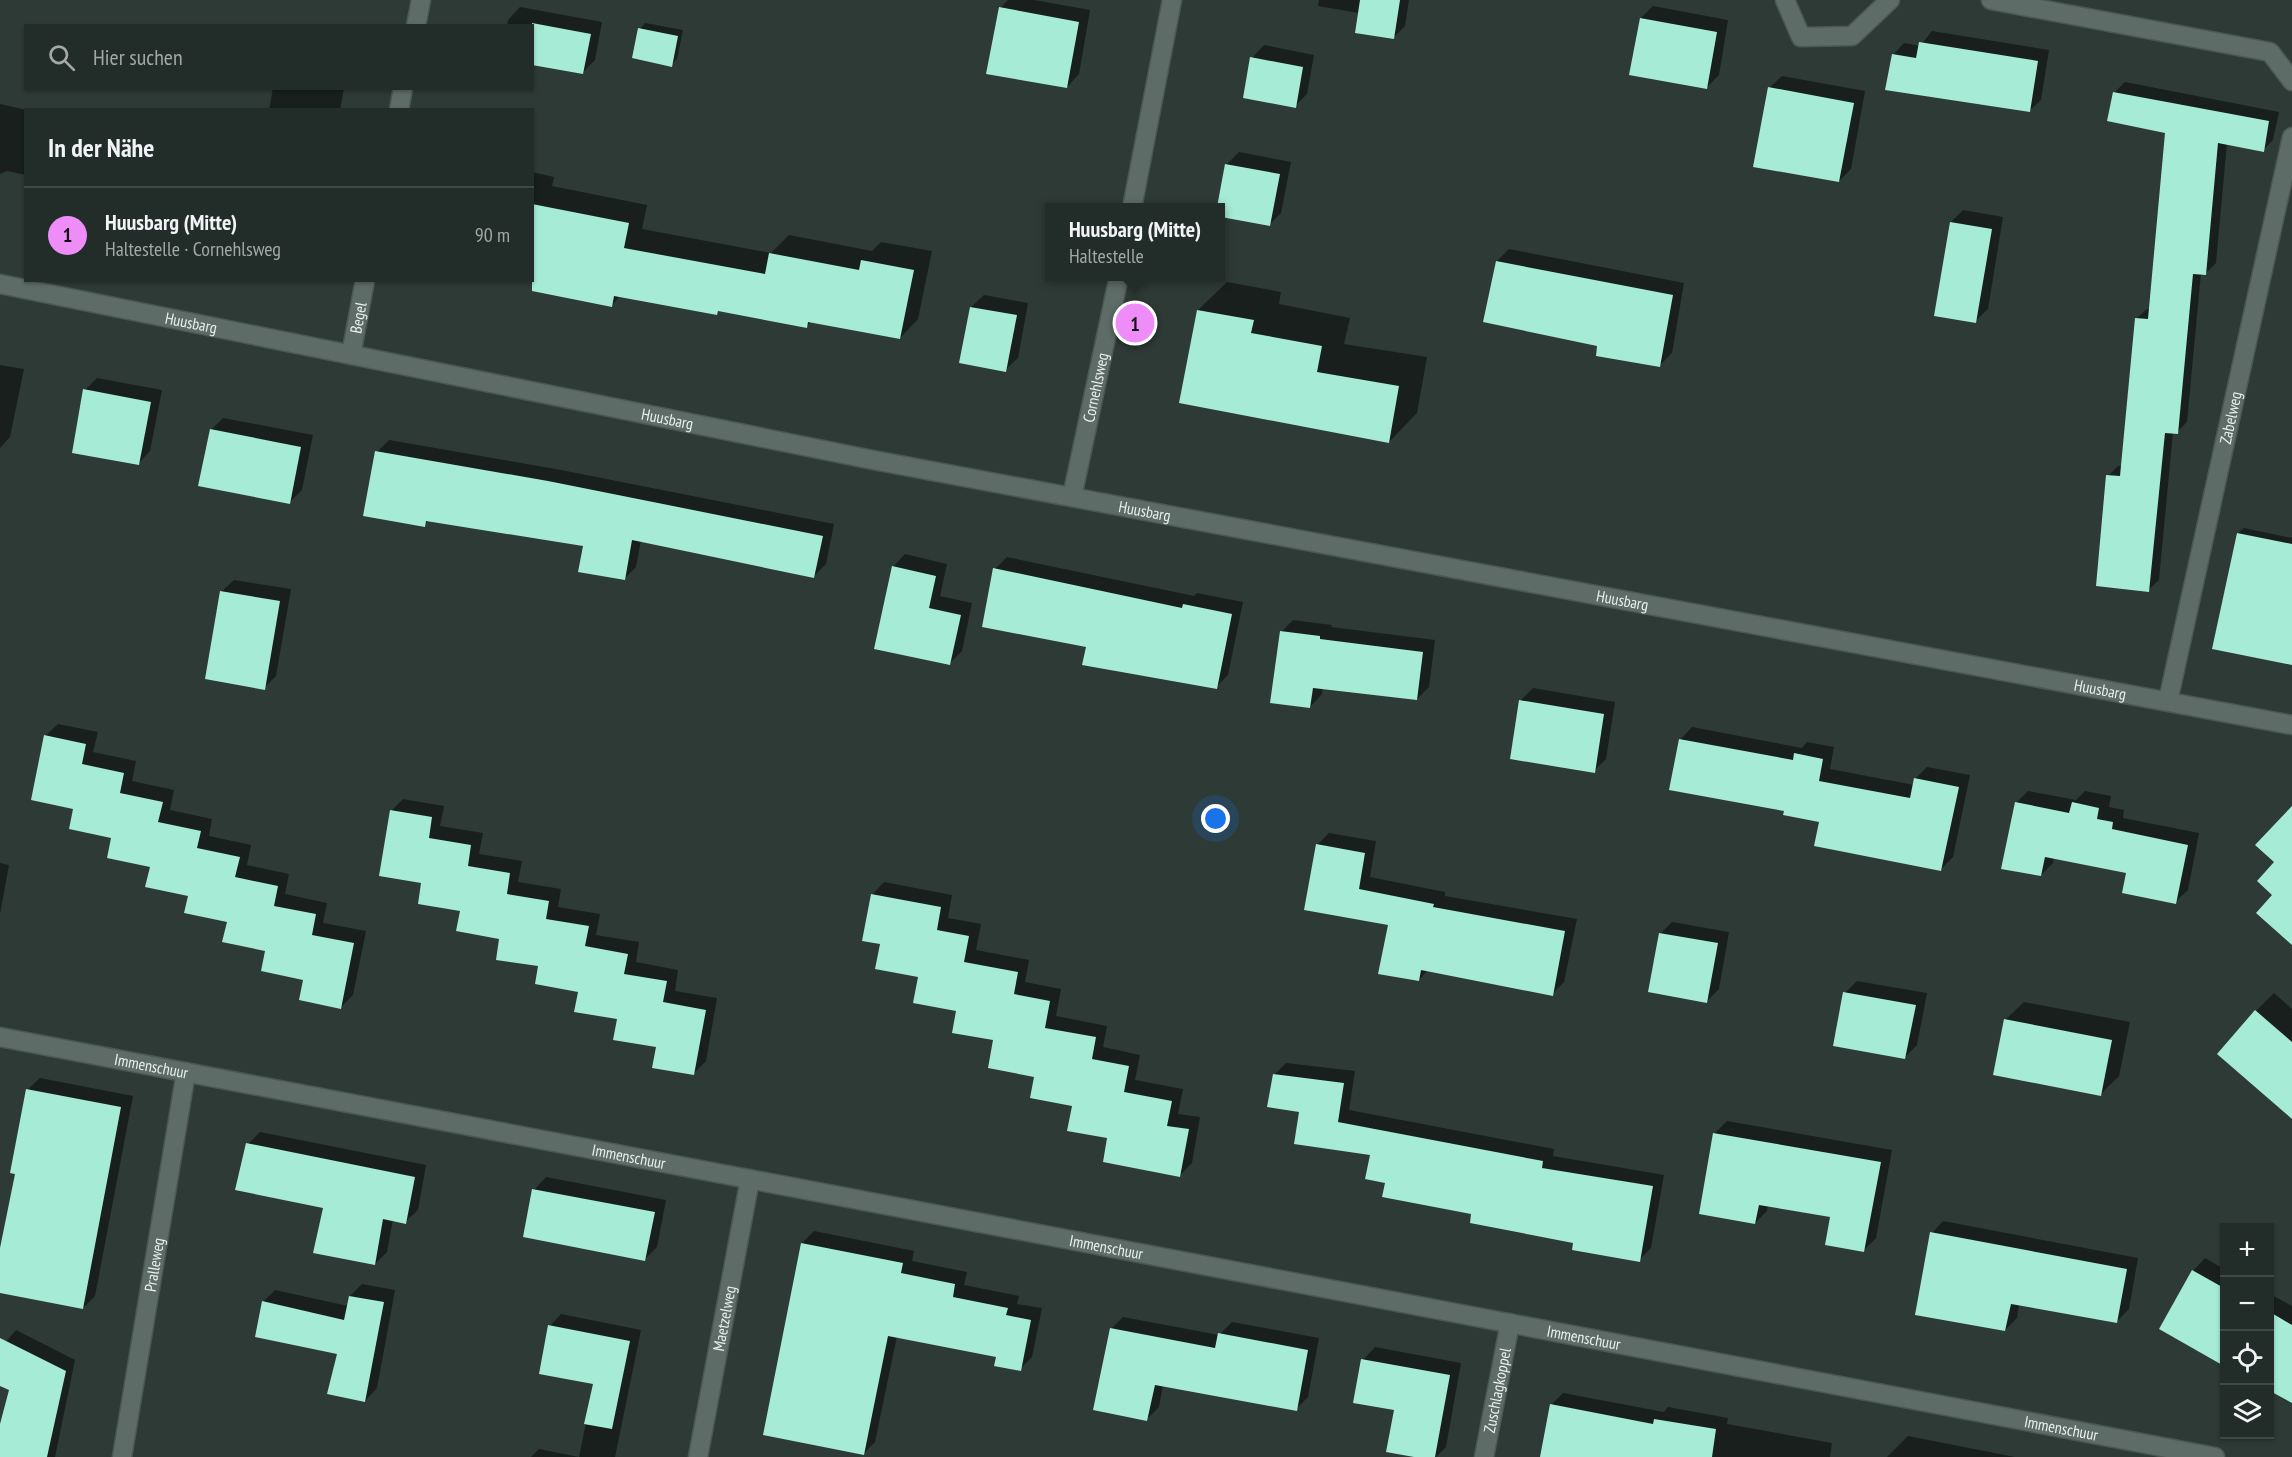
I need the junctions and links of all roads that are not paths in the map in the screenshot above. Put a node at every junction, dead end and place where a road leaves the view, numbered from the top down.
1 (421, 0) edge
2 (1172, 0) edge
3 (1785, 0) edge
4 (1890, 0) edge
5 (1991, 0) edge
6 (416, 24) edge
7 (2292, 81) edge
8 (403, 90) edge
9 (399, 108) edge
10 (2292, 137) edge
11 (1133, 203) edge
12 (1118, 281) edge
13 (365, 282) edge
14 (0, 284) edge
15 (351, 356) junction
16 (1072, 496) junction
17 (2168, 701) junction
18 (2292, 725) edge
19 (0, 1037) edge
20 (186, 1072) junction
21 (750, 1179) junction
22 (1510, 1323) junction
23 (122, 1457) edge
24 (698, 1457) edge
25 (1484, 1457) edge
26 (2215, 1457) edge

1 - 6 street
2 - 11 street
3 - 4 street
5 - 7 street
8 - 9 street
10 - 17 street, Zabelweg
12 - 16 street, Cornehlsweg
13 - 15 street, Begel
14 - 15 street, Huusbarg
15 - 16 street, Huusbarg
16 - 17 street, Huusbarg
17 - 18 street, Huusbarg
19 - 20 street, Immenschuur
20 - 21 street, Immenschuur
20 - 23 street, Pralleweg
21 - 22 street, Immenschuur
21 - 24 street, Maetzelweg
22 - 25 street, Zuschlagkoppel
22 - 26 street, Immenschuur

